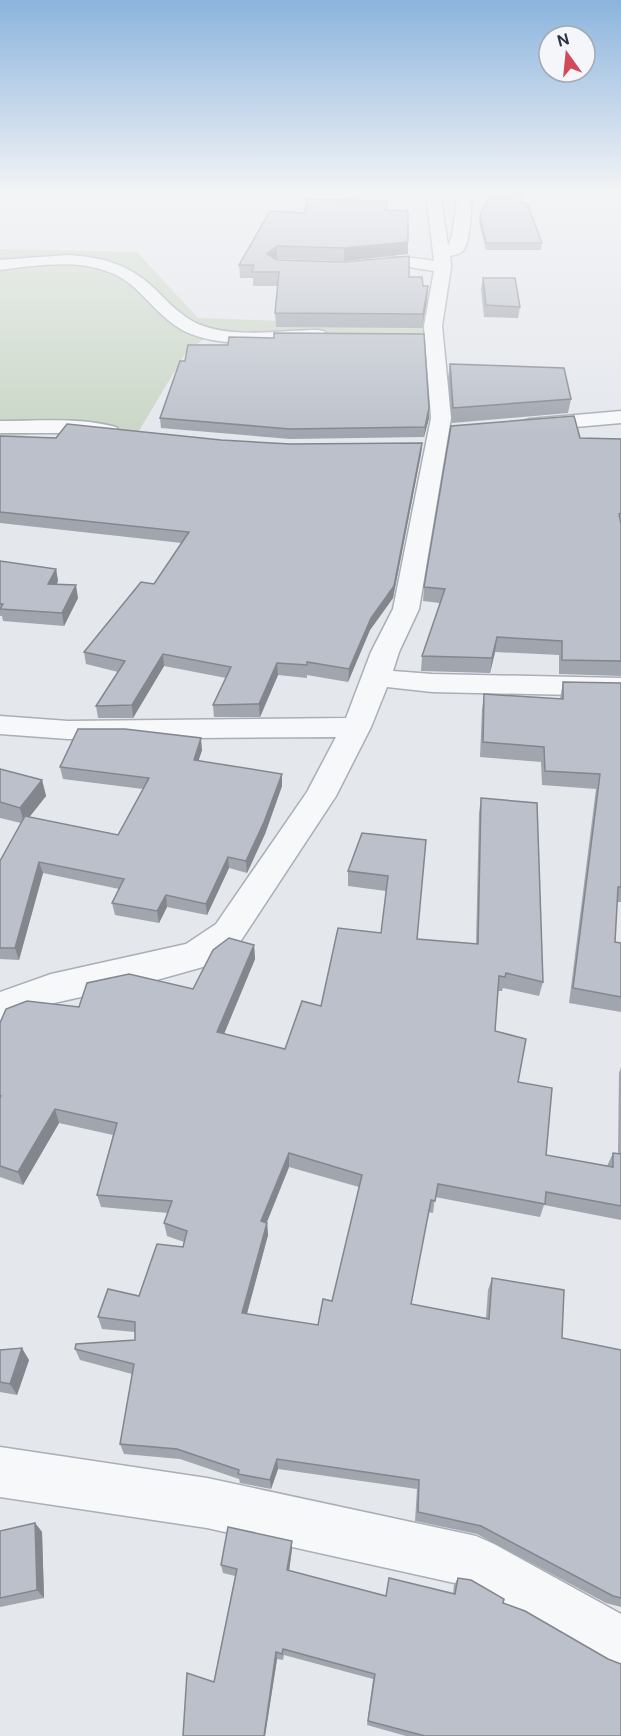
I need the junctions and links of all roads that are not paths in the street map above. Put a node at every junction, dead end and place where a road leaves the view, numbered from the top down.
1 (129, 274) edge
2 (149, 274) edge
3 (439, 274) edge
4 (233, 331) junction
5 (333, 331) edge
6 (617, 422) edge
7 (513, 426) edge
8 (0, 427) edge
9 (126, 433) edge
10 (377, 678) junction
11 (621, 687) edge
12 (0, 725) edge
13 (356, 727) junction
14 (0, 1010) edge
15 (0, 1472) edge
16 (621, 1644) edge

1 - 4 street
2 - 4 street
3 - 10 street
4 - 5 street
6 - 7 street
8 - 9 street
10 - 11 street
10 - 13 street
12 - 13 street
13 - 14 street
15 - 16 street

